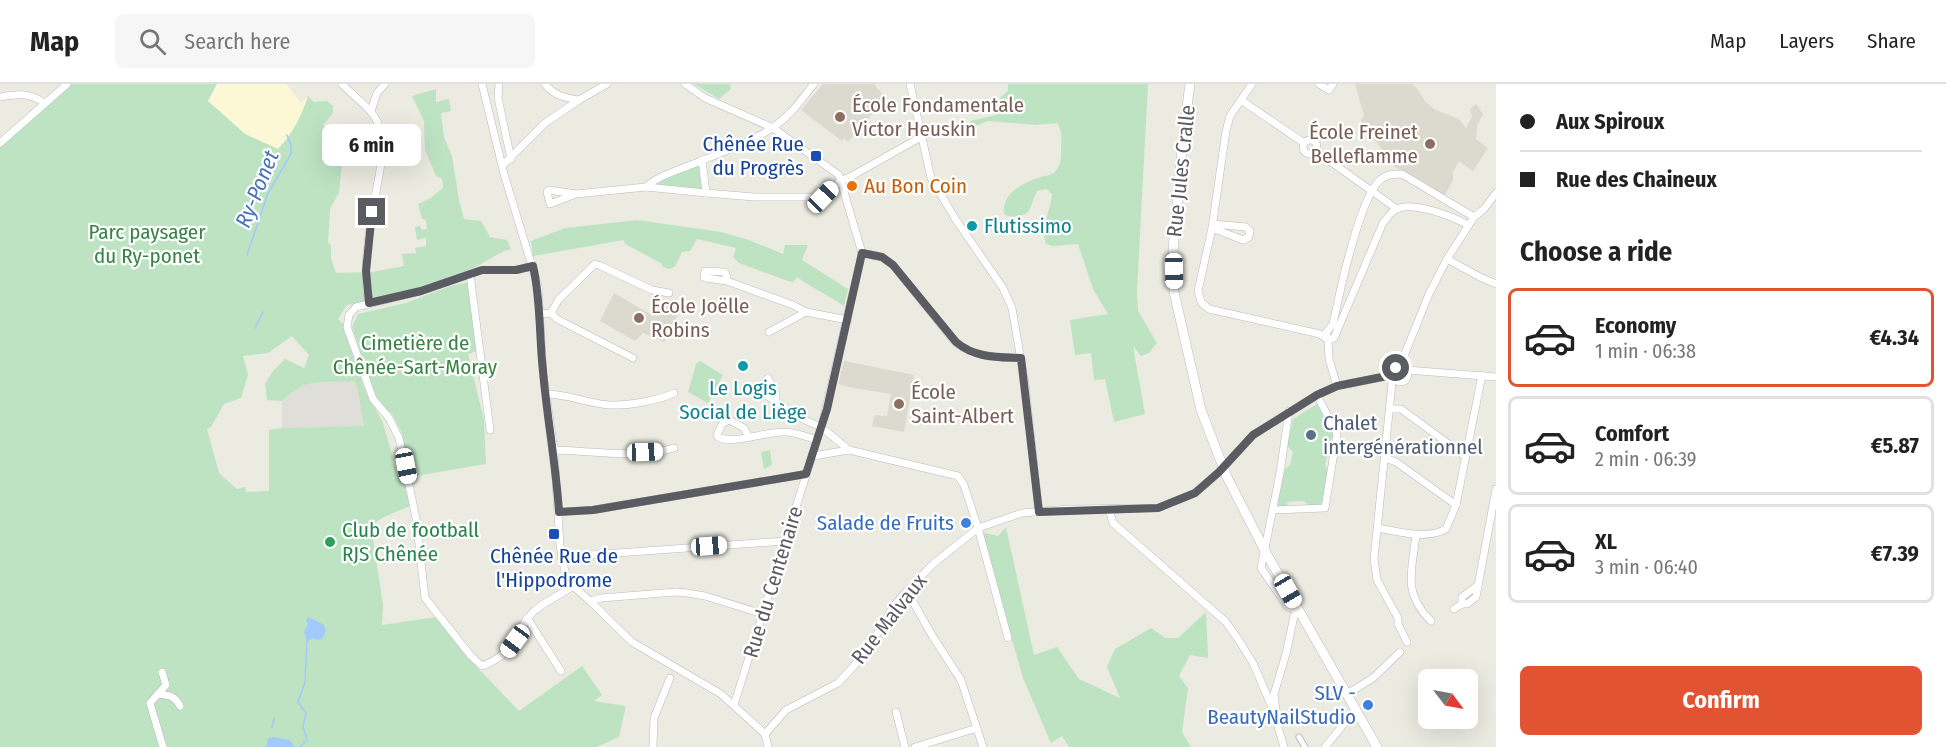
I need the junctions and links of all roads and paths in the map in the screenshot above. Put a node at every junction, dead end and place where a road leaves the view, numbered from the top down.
1 (67, 84) edge
2 (342, 84) edge
3 (386, 84) edge
4 (482, 84) edge
5 (499, 84) edge
6 (545, 84) edge
7 (607, 84) edge
8 (685, 84) edge
9 (814, 84) edge
10 (910, 84) edge
11 (1190, 84) edge
12 (1252, 84) edge
13 (1319, 84) edge
14 (1333, 84) edge
15 (0, 97) edge
16 (579, 100) junction
17 (1241, 100) junction
18 (44, 103) junction
19 (371, 111) junction
20 (773, 128) junction
21 (921, 137) junction
22 (0, 143) edge
23 (511, 159) junction
24 (702, 160) junction
25 (503, 165) junction
26 (840, 181) junction
27 (646, 187) junction
28 (1372, 190) junction
29 (706, 193) junction
30 (1496, 193) edge
31 (576, 194) dead end
32 (1397, 209) junction
33 (1465, 212) junction
34 (1474, 217) junction
35 (1461, 220) junction
36 (1468, 225) junction
37 (862, 253) junction
38 (1448, 258) junction
39 (533, 266) junction
40 (470, 274) junction
41 (727, 281) dead end
42 (1496, 284) edge
43 (669, 293) dead end
44 (368, 301) junction
45 (806, 312) junction
46 (551, 313) junction
47 (540, 314) junction
48 (848, 320) junction
49 (769, 332) dead end
50 (1328, 340) junction
51 (633, 358) dead end
52 (1021, 358) junction
53 (1400, 366) junction
54 (1407, 370) junction
55 (1482, 375) junction
56 (1496, 376) edge
57 (1393, 377) junction
58 (1337, 386) junction
59 (674, 393) dead end
60 (546, 394) junction
61 (1317, 395) junction
62 (776, 401) dead end
63 (1390, 409) junction
64 (1289, 411) junction
65 (821, 428) junction
66 (490, 430) dead end
67 (749, 437) dead end
68 (817, 440) junction
69 (674, 448) dead end
70 (554, 450) junction
71 (849, 450) junction
72 (813, 456) junction
73 (1465, 456) junction
74 (1385, 458) junction
75 (1222, 468) junction
76 (806, 474) junction
77 (1496, 489) edge
78 (1456, 505) junction
79 (1109, 510) junction
80 (1273, 510) junction
81 (559, 512) junction
82 (1039, 512) junction
83 (978, 528) junction
84 (1378, 528) junction
85 (1416, 535) junction
86 (786, 541) junction
87 (1265, 551) junction
88 (561, 557) junction
89 (573, 586) junction
90 (907, 591) junction
91 (590, 600) junction
92 (1454, 609) dead end
93 (1299, 610) junction
94 (763, 614) junction
95 (527, 618) junction
96 (1431, 621) dead end
97 (520, 630) junction
98 (535, 630) junction
99 (1008, 638) dead end
100 (1407, 642) dead end
101 (1400, 652) dead end
102 (561, 671) dead end
103 (162, 672) dead end
104 (670, 678) dead end
105 (158, 694) junction
106 (1347, 694) junction
107 (734, 705) junction
108 (180, 706) dead end
109 (896, 712) dead end
110 (1357, 712) junction
111 (1276, 716) junction
112 (977, 729) junction
113 (765, 734) junction
114 (1299, 737) dead end
115 (766, 746) edge
116 (163, 747) edge
117 (653, 747) edge
118 (905, 747) edge
119 (915, 747) edge
120 (983, 747) edge
121 (1284, 747) edge
122 (1305, 747) edge
123 (1325, 747) edge
124 (1377, 747) edge

1 - 18 street
2 - 19 street
3 - 19 street
4 - 25 street
5 - 23 street
6 - 16 street
7 - 16 street
8 - 20 street
9 - 20 street
10 - 21 street
11 - 75 street, Rue Jules Cralle
12 - 17 street
13 - 14 street
15 - 18 street
16 - 23 street
17 - 28 street
17 - 50 street
18 - 22 street
19 - 44 street
20 - 24 street
20 - 26 street
21 - 26 street
21 - 52 street
23 - 25 street
24 - 27 street
24 - 29 street
25 - 39 street
26 - 29 street
26 - 37 street, Rue du Centenaire
27 - 29 street
27 - 31 street
28 - 32 street
28 - 33 street
28 - 50 street
30 - 34 street
32 - 35 street
32 - 50 street
33 - 34 street
33 - 35 street
34 - 36 street
35 - 36 street
36 - 38 street
37 - 48 street, Rue du Centenaire
37 - 52 street
38 - 42 street
38 - 53 street
39 - 40 street
39 - 47 street
40 - 44 street
40 - 66 street
41 - 45 street
43 - 46 street
44 - 97 street
45 - 48 street
45 - 49 street
46 - 47 street
46 - 51 street
47 - 60 street
48 - 65 street, Rue du Centenaire
50 - 58 street
52 - 82 street
53 - 54 street
53 - 57 street
54 - 55 street
54 - 57 street
55 - 56 street
55 - 73 street
57 - 58 street, Rue Malvaux
57 - 63 street
58 - 61 street, Rue Malvaux
59 - 60 street
60 - 70 street
61 - 64 street, Rue Malvaux
61 - 80 street
62 - 65 street
63 - 73 street
63 - 74 street
64 - 75 street, Rue Malvaux
64 - 80 street
65 - 68 street, Rue du Centenaire
65 - 71 street
67 - 68 street
68 - 72 street, Rue du Centenaire
69 - 70 street
70 - 81 street
71 - 72 street
71 - 83 street
72 - 76 street, Rue du Centenaire
73 - 78 street
74 - 78 street
74 - 84 street
75 - 79 street, Rue Malvaux
75 - 87 street, Rue Jules Cralle
76 - 81 street
76 - 86 street, Rue du Centenaire
77 - 92 street
78 - 85 street
79 - 82 street, Rue Malvaux
79 - 111 street
80 - 87 street
81 - 88 street
82 - 83 street, Rue Malvaux
83 - 90 street, Rue Malvaux
83 - 99 street
84 - 85 street
84 - 100 street
85 - 96 street
86 - 88 street
86 - 94 street, Rue du Centenaire
87 - 93 street, Rue Jules Cralle
87 - 93 street
88 - 89 street
89 - 91 street
89 - 95 street
90 - 112 street
90 - 113 street, Rue Malvaux
91 - 94 street
91 - 107 street
93 - 106 street, Rue Jules Cralle
93 - 111 street
94 - 107 street, Rue du Centenaire
95 - 97 street
95 - 98 street
97 - 98 street
98 - 102 street
101 - 106 street
103 - 105 street
104 - 117 street
105 - 108 street
105 - 116 street
106 - 110 street, Rue Jules Cralle
107 - 113 street
109 - 118 street
110 - 123 street
110 - 124 street, Rue Jules Cralle
111 - 121 street
112 - 119 street
112 - 120 street
113 - 115 street
114 - 122 street

